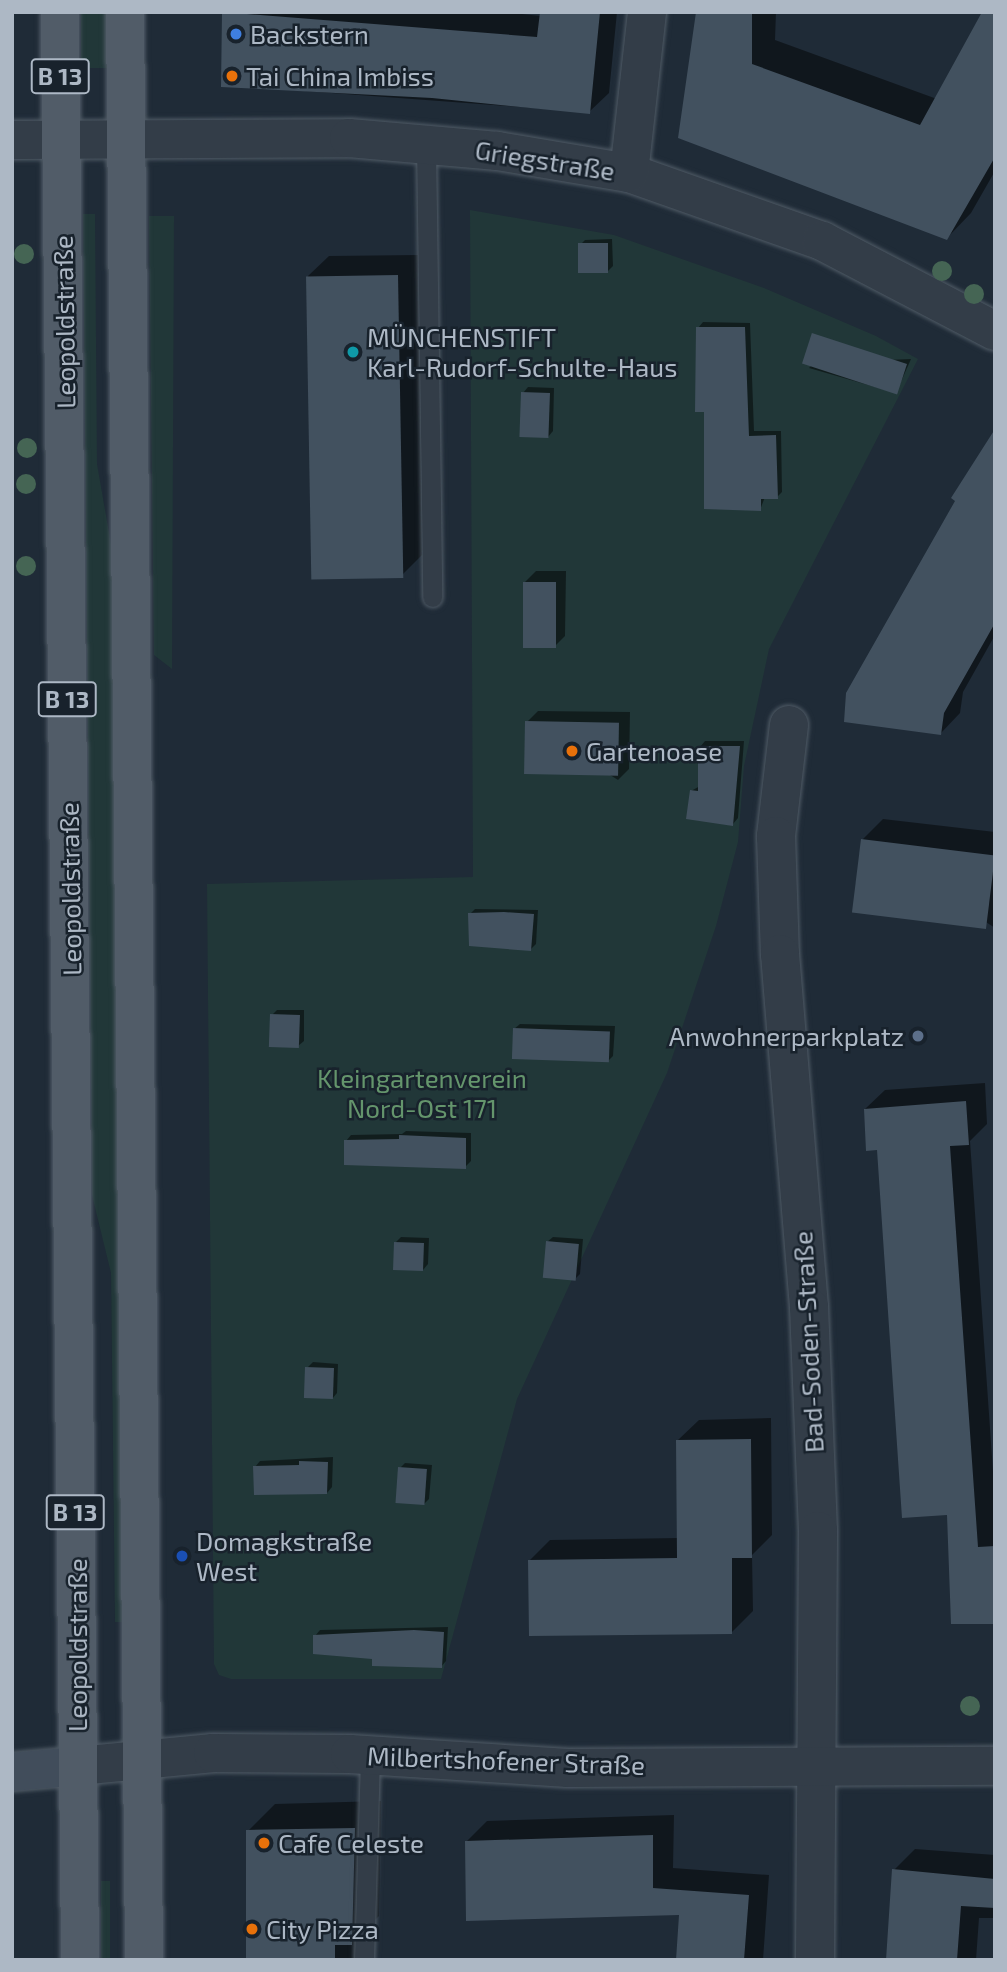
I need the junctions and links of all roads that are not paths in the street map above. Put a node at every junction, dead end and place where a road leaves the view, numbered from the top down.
1 (60, 12) edge
2 (125, 12) edge
3 (648, 12) edge
4 (127, 138) junction
5 (12, 140) edge
6 (61, 140) junction
7 (426, 144) junction
8 (629, 173) junction
9 (995, 331) edge
10 (432, 597) dead end
11 (789, 726) dead end
12 (370, 1755) junction
13 (143, 1760) junction
14 (817, 1764) junction
15 (78, 1766) junction
16 (995, 1766) edge
17 (12, 1772) edge
18 (80, 1960) edge
19 (144, 1960) edge
20 (364, 1960) edge
21 (815, 1960) edge

1 - 6 main road, Leopoldstraße / B 13
2 - 4 main road, B 13
3 - 8 street
4 - 6 street, Griegstraße
4 - 7 street, Griegstraße
4 - 13 main road, B 13
5 - 6 street, Griegstraße
6 - 15 main road, Leopoldstraße / B 13
7 - 8 street, Griegstraße
7 - 10 lane
8 - 9 street, Griegstraße
11 - 14 street, Bad-Soden-Straße
12 - 13 street, Milbertshofener Straße
12 - 14 street, Milbertshofener Straße
12 - 20 lane
13 - 15 street, Milbertshofener Straße
13 - 19 main road, B 13
14 - 16 street, Milbertshofener Straße
14 - 21 street, Bad-Soden-Straße
15 - 17 street
15 - 18 main road, B 13

